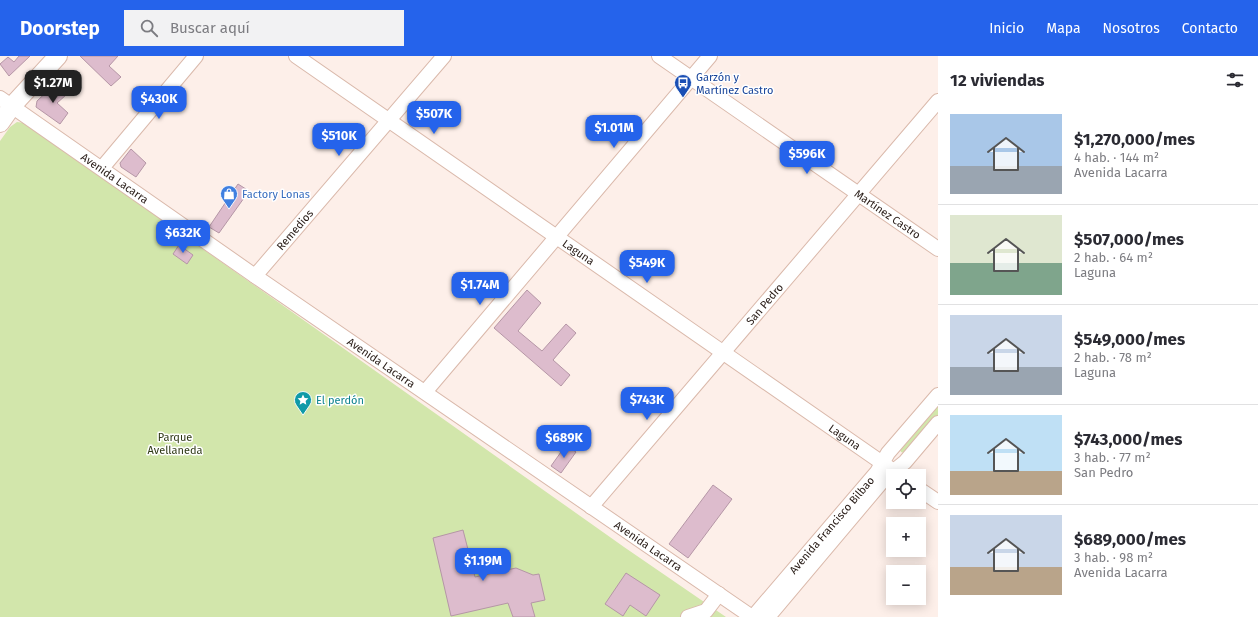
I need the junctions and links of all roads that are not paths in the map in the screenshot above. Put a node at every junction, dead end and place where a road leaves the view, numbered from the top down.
1 (58, 56) edge
2 (196, 56) edge
3 (296, 56) edge
4 (444, 56) edge
5 (659, 56) edge
6 (710, 56) edge
7 (691, 78) junction
8 (938, 101) edge
9 (6, 102) edge
10 (389, 120) junction
11 (0, 122) edge
12 (102, 168) junction
13 (858, 194) junction
14 (556, 236) junction
15 (938, 250) edge
16 (255, 276) junction
17 (724, 352) junction
18 (424, 392) junction
19 (938, 395) edge
20 (938, 423) edge
21 (891, 469) edge
22 (892, 469) edge
23 (894, 469) edge
24 (886, 471) edge
25 (886, 477) edge
26 (926, 494) edge
27 (938, 502) edge
28 (591, 507) junction
29 (719, 594) junction
30 (688, 617) edge
31 (753, 617) edge
32 (768, 617) edge

1 - 9 main road
2 - 12 street
3 - 10 street, Laguna
4 - 10 street, Remedios
5 - 7 street, Martínez Castro
6 - 7 street
7 - 13 street, Martínez Castro
7 - 14 street
8 - 13 street, San Pedro
9 - 11 main road
9 - 12 street, Avenida Lacarra
10 - 14 street, Laguna
10 - 16 street, Remedios
12 - 16 street, Avenida Lacarra
13 - 15 street, Martínez Castro
13 - 17 street, San Pedro
14 - 17 street, Laguna
14 - 18 street
16 - 18 street, Avenida Lacarra
17 - 21 street, Laguna
17 - 28 street, San Pedro
18 - 28 street, Avenida Lacarra
19 - 22 street, Avenida Francisco Bilbao
20 - 23 street, Avenida Francisco Bilbao
24 - 31 street, Avenida Francisco Bilbao
25 - 32 street, Avenida Francisco Bilbao
26 - 27 street
28 - 29 street, Avenida Lacarra
29 - 30 street
29 - 31 street, Avenida Lacarra

